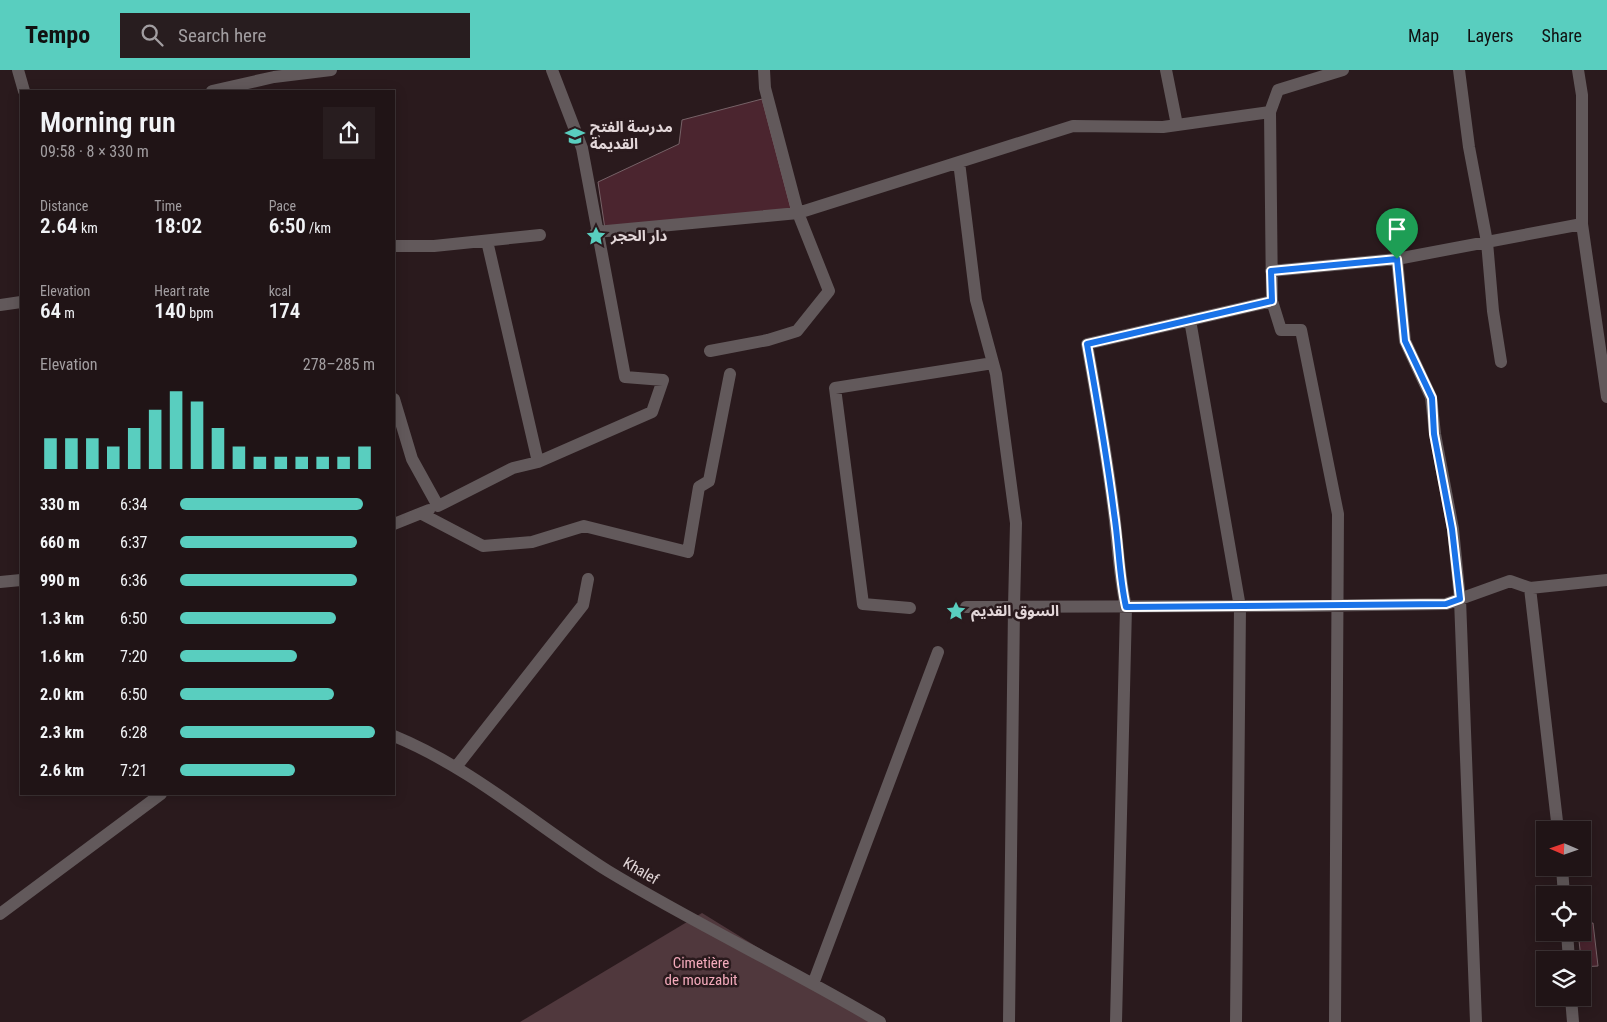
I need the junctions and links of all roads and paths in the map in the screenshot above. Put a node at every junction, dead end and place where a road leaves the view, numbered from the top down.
1 (18, 70) edge
2 (331, 70) edge
3 (552, 70) edge
4 (764, 70) edge
5 (1166, 70) edge
6 (1343, 70) edge
7 (1459, 70) edge
8 (1578, 70) edge
9 (24, 90) edge
10 (216, 90) edge
11 (1270, 112) junction
12 (1177, 125) junction
13 (959, 162) junction
14 (798, 213) junction
15 (1582, 224) junction
16 (596, 232) junction
17 (540, 236) dead end
18 (487, 241) junction
19 (1486, 242) junction
20 (395, 246) edge
21 (1397, 259) junction
22 (1271, 271) junction
23 (1272, 301) junction
24 (20, 302) edge
25 (0, 305) edge
26 (1190, 320) junction
27 (710, 350) dead end
28 (1501, 362) dead end
29 (993, 363) junction
30 (730, 374) dead end
31 (1607, 397) edge
32 (395, 402) edge
33 (538, 462) junction
34 (438, 506) junction
35 (422, 514) junction
36 (395, 524) edge
37 (588, 579) dead end
38 (20, 580) edge
39 (1607, 580) edge
40 (0, 582) edge
41 (1530, 588) junction
42 (1460, 599) junction
43 (1240, 606) junction
44 (1337, 606) junction
45 (966, 607) dead end
46 (1014, 607) junction
47 (1126, 607) junction
48 (910, 608) dead end
49 (938, 652) dead end
50 (395, 736) edge
51 (456, 767) junction
52 (160, 795) edge
53 (1557, 821) edge
54 (0, 914) edge
55 (813, 984) junction
56 (1572, 1006) edge
57 (880, 1022) edge
58 (1009, 1022) edge
59 (1116, 1022) edge
60 (1236, 1022) edge
61 (1335, 1022) edge
62 (1476, 1022) edge
63 (1573, 1022) edge

1 - 9 street
2 - 10 street
3 - 16 street
4 - 14 street
5 - 12 street
6 - 11 street
7 - 19 street
8 - 15 street
11 - 12 street
11 - 22 street
12 - 13 street
13 - 14 street
13 - 29 street
14 - 16 street
14 - 27 street
15 - 19 street
15 - 31 street
16 - 33 street
17 - 18 street
18 - 20 street
18 - 33 street
19 - 21 street
19 - 28 street
21 - 22 street
21 - 42 street
22 - 23 street
23 - 26 street
23 - 44 street
24 - 25 street
26 - 43 street
26 - 47 street
29 - 46 street
29 - 48 street
30 - 35 street
32 - 34 street
33 - 34 street
34 - 35 street
35 - 36 street
37 - 51 street
38 - 40 street
39 - 41 street
41 - 42 street
41 - 53 street
42 - 44 street
42 - 62 street
43 - 44 street
43 - 47 street
43 - 60 street
44 - 61 street
45 - 46 street
46 - 47 street
46 - 58 street
47 - 59 street
49 - 55 street
50 - 51 street, Khalef
51 - 55 street, Khalef
52 - 54 street
55 - 57 street, Khalef
56 - 63 street

